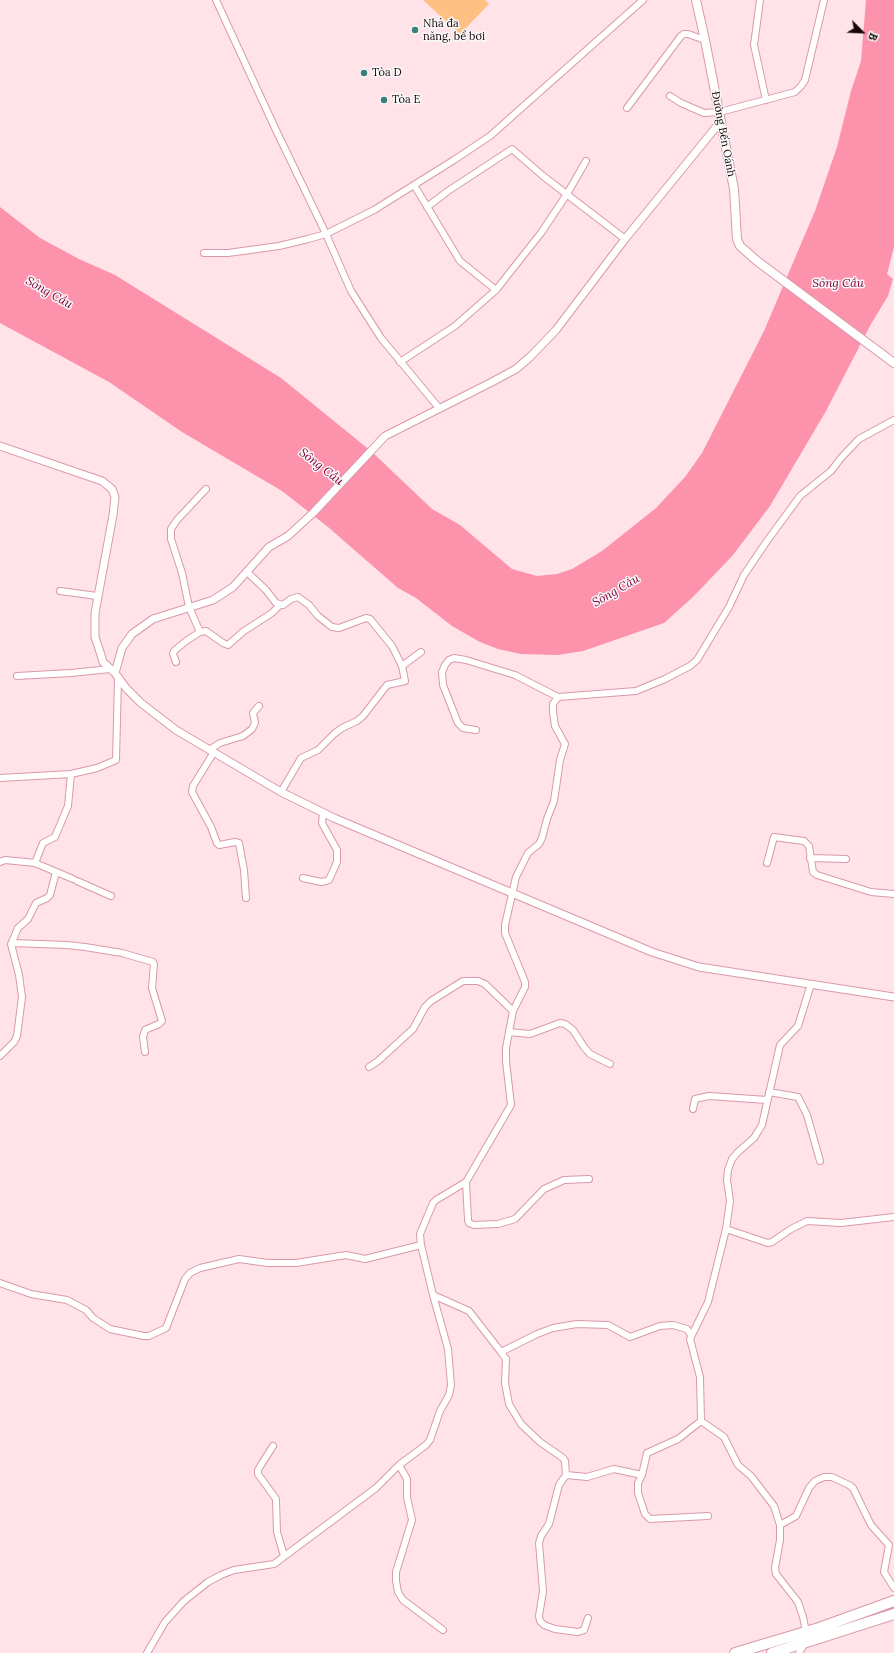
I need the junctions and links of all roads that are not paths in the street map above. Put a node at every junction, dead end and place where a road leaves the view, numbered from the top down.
1 (216, 0) edge
2 (643, 0) edge
3 (696, 0) edge
4 (760, 0) edge
5 (824, 0) edge
6 (706, 40) junction
7 (670, 96) dead end
8 (766, 100) junction
9 (627, 108) dead end
10 (720, 116) junction
11 (586, 161) dead end
12 (414, 185) junction
13 (567, 194) junction
14 (428, 207) junction
15 (326, 234) junction
16 (625, 239) junction
17 (204, 253) dead end
18 (496, 290) junction
19 (400, 362) junction
20 (894, 363) edge
21 (439, 408) junction
22 (894, 420) edge
23 (0, 446) edge
24 (206, 489) dead end
25 (247, 572) junction
26 (60, 591) dead end
27 (98, 596) junction
28 (280, 605) junction
29 (189, 607) junction
30 (200, 632) junction
31 (421, 652) dead end
32 (176, 662) dead end
33 (402, 666) junction
34 (114, 674) junction
35 (17, 676) dead end
36 (558, 697) junction
37 (259, 706) dead end
38 (476, 730) dead end
39 (211, 751) junction
40 (71, 774) junction
41 (0, 778) edge
42 (281, 792) junction
43 (323, 813) junction
44 (810, 858) junction
45 (846, 859) dead end
46 (0, 862) edge
47 (34, 863) junction
48 (767, 863) dead end
49 (56, 872) junction
50 (303, 878) dead end
51 (512, 893) junction
52 (894, 894) edge
53 (111, 896) dead end
54 (246, 898) dead end
55 (12, 943) junction
56 (810, 984) junction
57 (894, 997) edge
58 (513, 1011) junction
59 (509, 1032) junction
60 (145, 1052) dead end
61 (0, 1056) edge
62 (610, 1064) dead end
63 (369, 1067) dead end
64 (769, 1092) junction
65 (767, 1100) junction
66 (693, 1109) dead end
67 (820, 1161) dead end
68 (590, 1179) dead end
69 (466, 1182) junction
70 (894, 1217) edge
71 (726, 1229) junction
72 (421, 1245) junction
73 (0, 1283) edge
74 (433, 1295) junction
75 (691, 1335) junction
76 (502, 1352) junction
77 (701, 1421) junction
78 (273, 1446) dead end
79 (399, 1465) junction
80 (566, 1475) junction
81 (642, 1475) junction
82 (708, 1516) dead end
83 (780, 1525) junction
84 (284, 1556) junction
85 (894, 1588) edge
86 (894, 1601) edge
87 (894, 1614) edge
88 (588, 1618) dead end
89 (443, 1630) dead end
90 (806, 1632) junction
91 (805, 1643) junction
92 (147, 1653) edge
93 (735, 1653) edge
94 (772, 1653) edge
95 (799, 1653) edge

1 - 15 street
2 - 12 street
3 - 6 main road, Đường Bến Oánh
4 - 8 street
5 - 8 street
6 - 9 street
6 - 10 main road, Đường Bến Oánh
7 - 10 street
8 - 10 street
10 - 16 street
10 - 20 main road, Đường Bến Oánh
11 - 13 street
12 - 14 street
12 - 15 street
13 - 14 street
13 - 16 street
13 - 18 street
14 - 18 street
15 - 17 street
15 - 19 street
16 - 21 street
18 - 19 street
19 - 21 street
21 - 25 street
22 - 36 street
23 - 27 street
24 - 29 street
25 - 28 street
25 - 29 street
26 - 27 street
27 - 34 street
28 - 30 street
28 - 33 street
29 - 30 street
29 - 34 street
30 - 32 street
31 - 33 street
33 - 42 street
34 - 35 street
34 - 39 street
34 - 40 street
36 - 38 street
36 - 51 street
37 - 39 street
39 - 42 street
39 - 54 street
40 - 41 street
40 - 47 street
42 - 43 street
43 - 50 street
43 - 51 street
44 - 45 street
44 - 48 street
44 - 52 street
46 - 47 street
47 - 49 street
49 - 53 street
49 - 55 street
51 - 56 street
51 - 58 street
55 - 60 street
55 - 61 street
56 - 57 street
56 - 64 street
58 - 59 street
58 - 63 street
59 - 62 street
59 - 69 street
64 - 65 street
64 - 67 street
65 - 66 street
65 - 71 street
68 - 69 street
69 - 72 street
70 - 71 street
71 - 75 street
72 - 73 street
72 - 74 street
74 - 76 street
74 - 79 street
75 - 76 street
75 - 77 street
76 - 80 street
77 - 81 street
77 - 83 street
78 - 84 street
79 - 84 street
79 - 89 street
80 - 81 street
80 - 88 street
81 - 82 street
83 - 85 street
83 - 90 street
84 - 92 street
86 - 90 highway
87 - 91 highway
90 - 93 highway
91 - 94 highway
91 - 95 street

